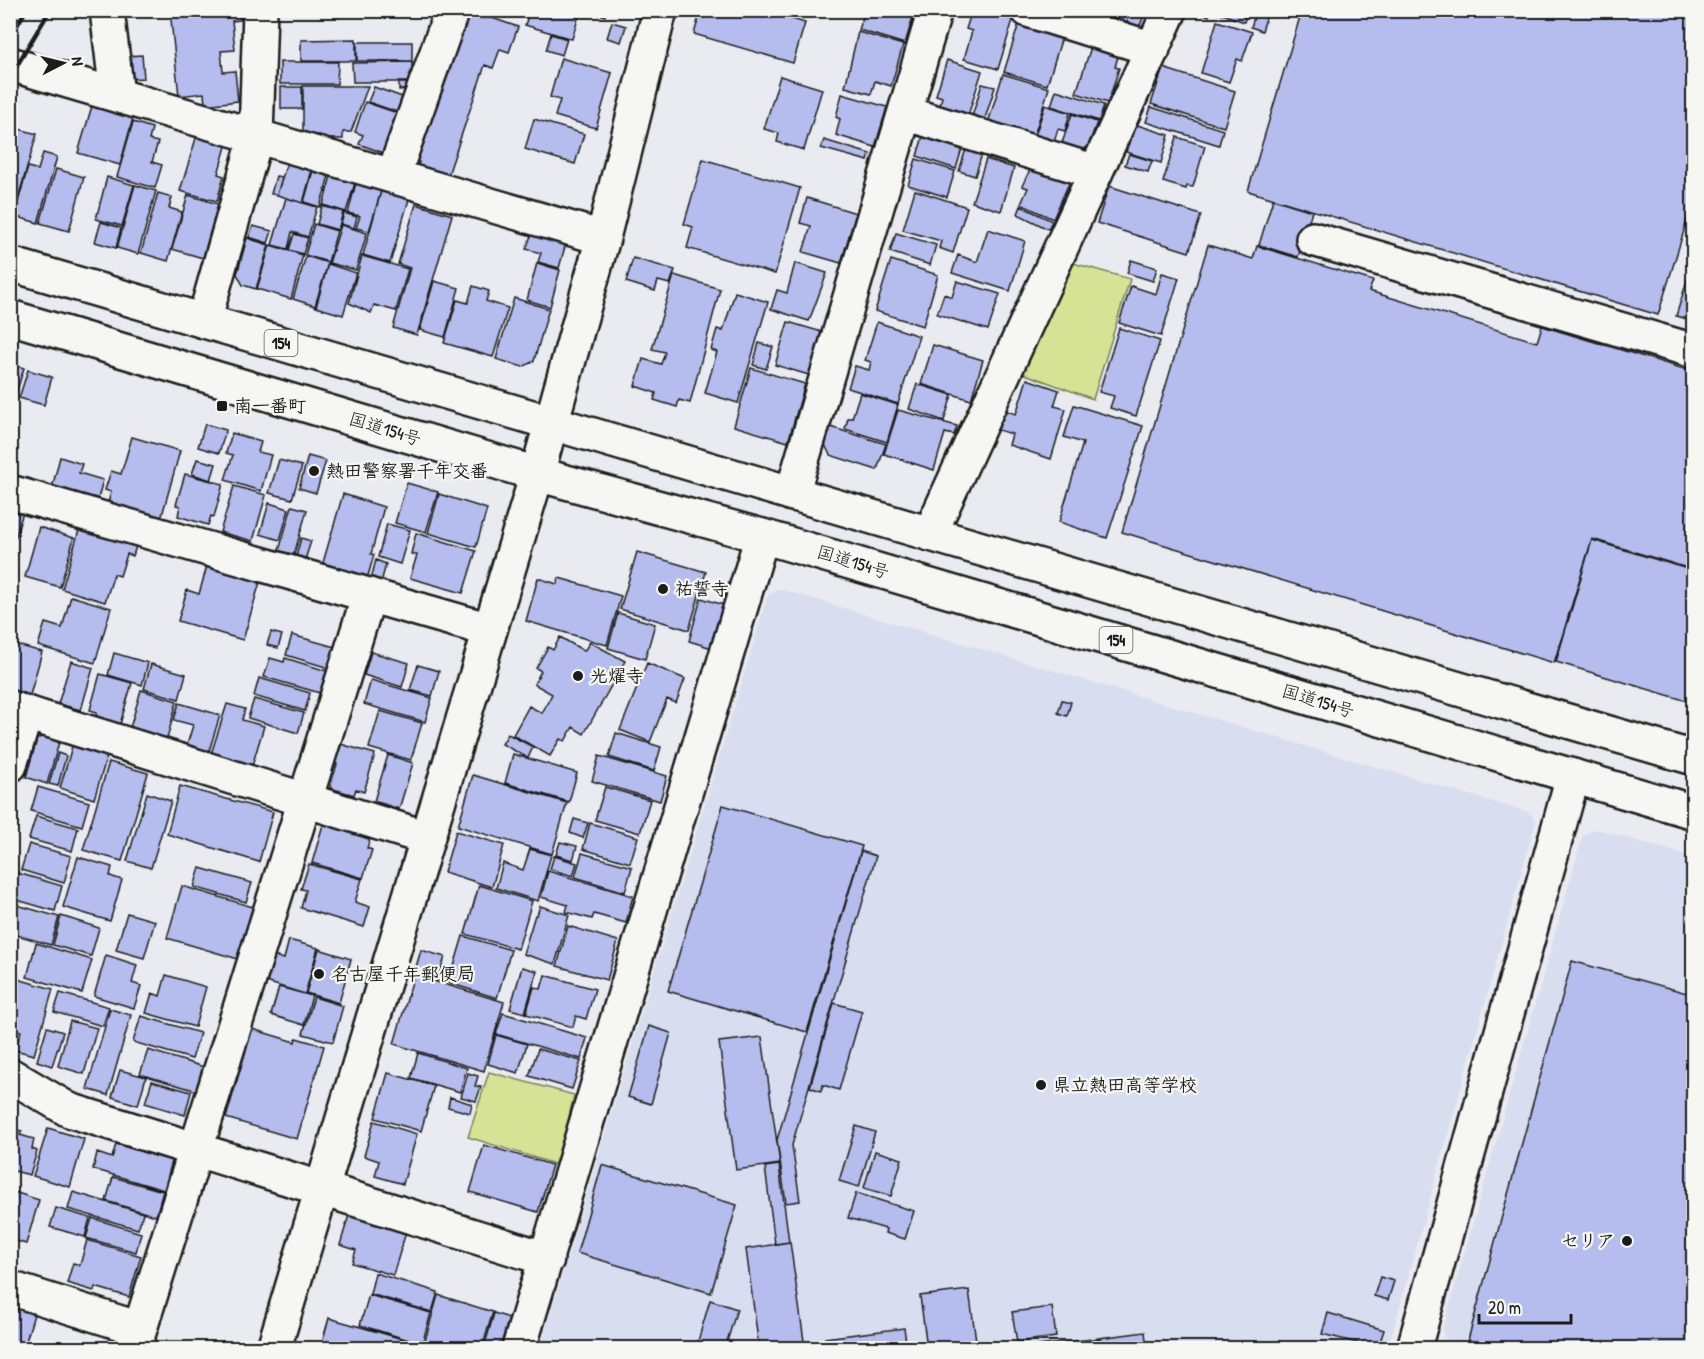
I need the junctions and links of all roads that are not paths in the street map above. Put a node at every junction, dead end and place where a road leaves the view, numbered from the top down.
1 (106, 10) edge
2 (260, 10) edge
3 (452, 10) edge
4 (660, 10) edge
5 (934, 10) edge
6 (1028, 10) edge
7 (1170, 10) edge
8 (1153, 49) junction
9 (10, 64) edge
10 (117, 95) junction
11 (904, 113) junction
12 (256, 137) junction
13 (1096, 172) junction
14 (393, 176) junction
15 (603, 238) junction
16 (1313, 238) dead end
17 (10, 264) edge
18 (10, 317) edge
19 (204, 321) junction
20 (1694, 351) edge
21 (551, 423) junction
22 (537, 474) junction
23 (10, 492) edge
24 (792, 494) junction
25 (930, 534) junction
26 (762, 536) junction
27 (369, 595) junction
28 (490, 630) junction
29 (18, 710) edge
30 (1694, 758) edge
31 (10, 765) edge
32 (1574, 776) junction
33 (305, 800) junction
34 (1694, 812) edge
35 (427, 838) junction
36 (10, 1075) edge
37 (196, 1150) junction
38 (322, 1187) junction
39 (547, 1259) junction
40 (10, 1288) edge
41 (137, 1339) edge
42 (274, 1348) edge
43 (519, 1348) edge
44 (1414, 1348) edge

1 - 10 main road
2 - 12 main road
3 - 14 main road
4 - 15 main road
5 - 11 main road
6 - 8 main road
7 - 8 main road
8 - 13 main road
9 - 10 main road
10 - 12 main road
11 - 13 main road
11 - 24 main road
12 - 14 main road
12 - 19 main road
13 - 25 main road
14 - 15 main road
15 - 21 main road
16 - 20 main road
17 - 19 main road, 154
18 - 22 main road, 国道154号 / 154
19 - 21 main road, 154
21 - 22 main road
21 - 24 main road, 154
22 - 26 main road, 国道154号 / 154
22 - 28 main road
23 - 27 main road
24 - 25 main road, 154
25 - 30 main road, 154
26 - 32 main road, 国道154号 / 154
26 - 39 main road
27 - 28 main road
27 - 33 main road
28 - 35 main road
29 - 31 main road
29 - 33 main road
32 - 34 main road, 国道154号 / 154
32 - 44 main road
33 - 35 main road
33 - 37 main road
35 - 38 main road
36 - 37 main road
37 - 38 main road
37 - 41 main road
38 - 39 main road
38 - 42 main road
39 - 43 main road
40 - 41 main road

